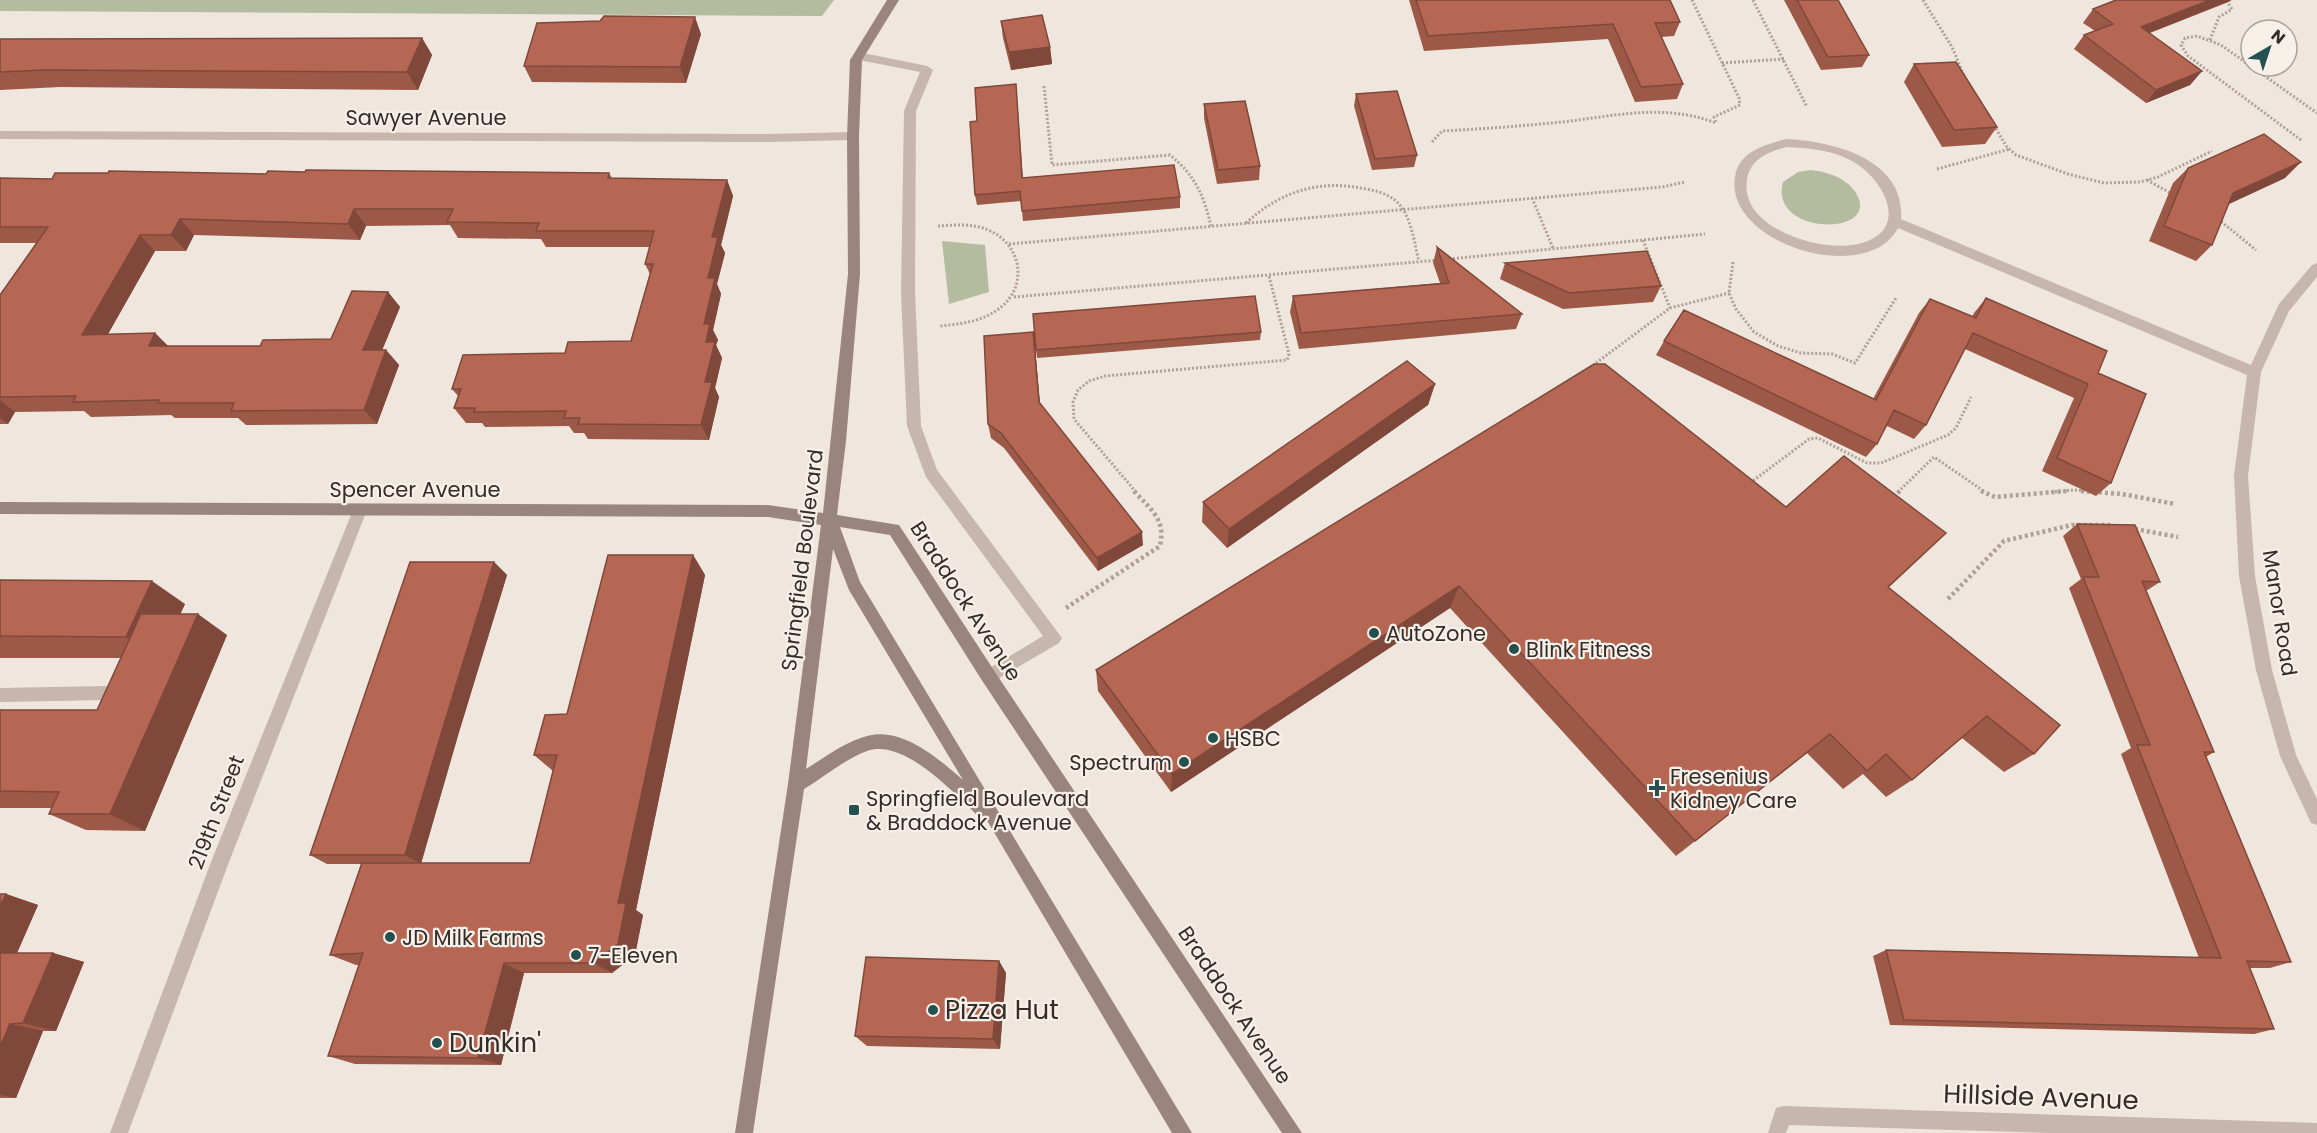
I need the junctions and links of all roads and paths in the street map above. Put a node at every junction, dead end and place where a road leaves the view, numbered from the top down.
1 (893, 0) edge
2 (1692, 0) edge
3 (1753, 0) edge
4 (1923, 0) edge
5 (2226, 0) edge
6 (2210, 40) junction
7 (858, 56) junction
8 (1784, 59) junction
9 (1722, 63) junction
10 (1966, 81) edge
11 (1044, 86) dead end
12 (1807, 107) dead end
13 (2317, 112) edge
14 (1989, 118) edge
15 (0, 135) edge
16 (853, 136) junction
17 (2301, 140) dead end
18 (1432, 142) dead end
19 (2010, 149) junction
20 (2212, 151) dead end
21 (1937, 169) dead end
22 (2146, 180) junction
23 (1685, 182) dead end
24 (2175, 195) edge
25 (1532, 198) junction
26 (1404, 209) junction
27 (2212, 215) edge
28 (1895, 222) junction
29 (1246, 223) junction
30 (929, 226) dead end
31 (1210, 226) junction
32 (1705, 234) dead end
33 (1643, 240) junction
34 (1009, 244) junction
35 (1553, 248) junction
36 (2256, 250) dead end
37 (1419, 261) junction
38 (1733, 262) dead end
39 (2317, 268) edge
40 (1269, 276) junction
41 (1729, 293) junction
42 (1014, 297) junction
43 (1896, 298) dead end
44 (1670, 308) junction
45 (939, 326) dead end
46 (1596, 363) edge
47 (2254, 372) junction
48 (1971, 397) dead end
49 (1749, 483) edge
50 (1888, 502) edge
51 (2175, 504) dead end
52 (0, 508) edge
53 (360, 510) junction
54 (829, 518) junction
55 (2112, 525) edge
56 (2134, 529) edge
57 (2178, 537) dead end
58 (1948, 598) dead end
59 (1042, 622) junction
60 (988, 677) junction
61 (106, 693) edge
62 (0, 695) edge
63 (796, 784) junction
64 (2317, 817) edge
65 (995, 820) junction
66 (2317, 1132) edge
67 (119, 1133) edge
68 (744, 1133) edge
69 (1183, 1133) edge
70 (1293, 1133) edge
71 (1777, 1133) edge

1 - 7 street, Springfield Boulevard
2 - 9 path
3 - 8 path
4 - 10 path
5 - 6 path
6 - 13 path
6 - 17 path
7 - 16 street, Springfield Boulevard
7 - 59 street
8 - 9 path
8 - 12 path
9 - 18 path
11 - 31 path
14 - 19 path
15 - 16 street, Sawyer Avenue
16 - 54 street, Springfield Boulevard
19 - 21 path
19 - 22 path
20 - 22 path
22 - 24 path
23 - 25 path
25 - 26 path
25 - 35 path
26 - 29 path
26 - 29 path
26 - 37 path
27 - 36 path
28 - 28 street
28 - 47 street
29 - 31 path
30 - 34 path
31 - 34 path
32 - 33 path
33 - 35 path
33 - 44 path
34 - 42 path
35 - 37 path
37 - 40 path
38 - 41 path
39 - 47 street, Manor Road
40 - 42 path
40 - 59 path
41 - 43 path
41 - 44 path
42 - 45 path
44 - 46 path
47 - 64 street, Manor Road
48 - 49 path
50 - 51 path
52 - 53 street, Spencer Avenue
53 - 54 street, Spencer Avenue
53 - 67 street, 219th Street
54 - 60 street, Braddock Avenue
54 - 63 street, Springfield Boulevard
54 - 65 street
55 - 58 path
56 - 57 path
59 - 60 street
60 - 70 street, Braddock Avenue
61 - 62 street
63 - 65 street
63 - 68 street, Springfield Boulevard
65 - 69 street
66 - 71 street, Hillside Avenue

